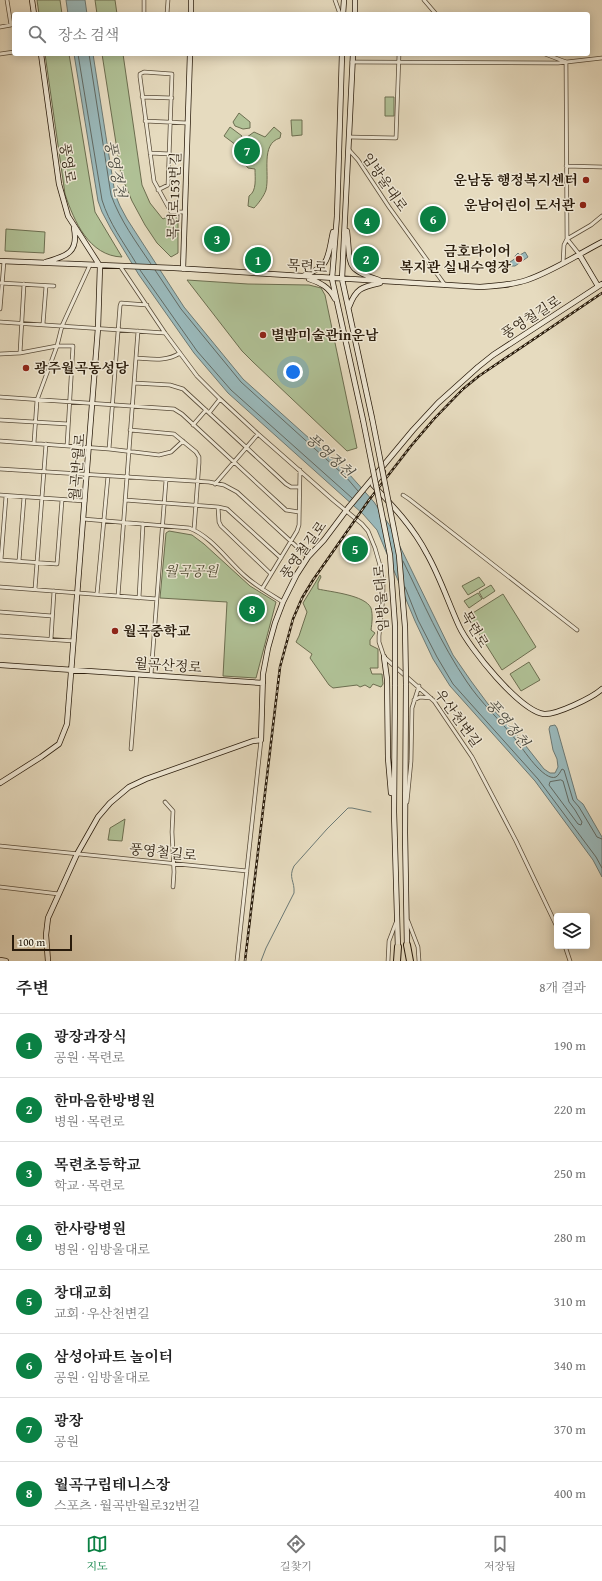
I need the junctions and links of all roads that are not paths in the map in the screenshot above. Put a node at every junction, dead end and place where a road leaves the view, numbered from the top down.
1 (7, 0) edge
2 (32, 0) edge
3 (144, 0) edge
4 (168, 0) edge
5 (192, 0) edge
6 (335, 0) edge
7 (344, 0) edge
8 (355, 0) edge
9 (424, 0) edge
10 (34, 12) edge
11 (144, 12) edge
12 (167, 12) edge
13 (191, 12) edge
14 (339, 12) edge
15 (343, 12) edge
16 (354, 12) edge
17 (434, 12) edge
18 (0, 27) edge
19 (12, 52) edge
20 (0, 54) edge
21 (40, 56) edge
22 (190, 56) edge
23 (342, 56) edge
24 (353, 56) edge
25 (399, 56) edge
26 (550, 56) edge
27 (602, 58) edge
28 (352, 62) junction
29 (399, 62) junction
30 (566, 62) junction
31 (142, 97) junction
32 (172, 98) junction
33 (146, 121) junction
34 (171, 122) junction
35 (187, 122) junction
36 (349, 136) junction
37 (349, 150) junction
38 (150, 153) junction
39 (170, 154) junction
40 (566, 166) junction
41 (602, 167) edge
42 (158, 190) junction
43 (184, 212) junction
44 (337, 216) junction
45 (602, 216) edge
46 (345, 217) junction
47 (73, 224) junction
48 (566, 239) junction
49 (602, 242) edge
50 (579, 254) junction
51 (2, 261) edge
52 (41, 263) junction
53 (564, 263) junction
54 (90, 265) junction
55 (100, 266) junction
56 (122, 267) junction
57 (183, 269) junction
58 (301, 276) junction
59 (332, 279) junction
60 (342, 279) junction
61 (386, 282) junction
62 (1, 283) edge
63 (24, 284) junction
64 (600, 285) edge
65 (46, 286) junction
66 (54, 286) dead end
67 (445, 286) junction
68 (147, 305) junction
69 (338, 308) junction
70 (0, 309) edge
71 (349, 309) junction
72 (0, 322) edge
73 (22, 323) junction
74 (43, 324) junction
75 (62, 326) junction
76 (98, 328) junction
77 (118, 329) junction
78 (138, 331) junction
79 (165, 333) junction
80 (57, 346) junction
81 (20, 353) junction
82 (180, 353) junction
83 (0, 354) edge
84 (136, 358) junction
85 (134, 383) junction
86 (0, 397) edge
87 (220, 399) junction
88 (38, 400) junction
89 (70, 402) junction
90 (93, 403) junction
91 (113, 405) junction
92 (132, 407) junction
93 (209, 413) junction
94 (0, 420) edge
95 (36, 422) junction
96 (68, 424) junction
97 (193, 425) junction
98 (130, 430) junction
99 (258, 434) junction
100 (0, 441) edge
101 (183, 441) junction
102 (34, 443) junction
103 (46, 444) junction
104 (67, 446) junction
105 (89, 448) junction
106 (246, 448) junction
107 (109, 449) junction
108 (129, 451) junction
109 (233, 462) junction
110 (0, 469) edge
111 (300, 470) junction
112 (44, 472) junction
113 (87, 474) junction
114 (108, 476) junction
115 (127, 477) junction
116 (166, 480) junction
117 (198, 482) junction
118 (372, 483) junction
119 (215, 484) junction
120 (300, 487) junction
121 (0, 495) edge
122 (402, 495) dead end
123 (6, 496) junction
124 (24, 497) junction
125 (42, 498) junction
126 (62, 500) junction
127 (125, 500) junction
128 (85, 501) junction
129 (164, 503) junction
130 (196, 506) junction
131 (218, 507) junction
132 (347, 509) junction
133 (299, 512) junction
134 (84, 519) junction
135 (104, 520) junction
136 (124, 522) junction
137 (143, 524) junction
138 (163, 526) junction
139 (194, 530) junction
140 (291, 541) junction
141 (308, 557) junction
142 (281, 558) junction
143 (0, 560) edge
144 (19, 561) junction
145 (37, 562) junction
146 (272, 574) junction
147 (0, 587) edge
148 (35, 589) junction
149 (262, 589) junction
150 (54, 591) junction
151 (77, 593) junction
152 (97, 594) junction
153 (118, 596) junction
154 (139, 598) junction
155 (157, 599) junction
156 (283, 602) junction
157 (0, 612) edge
158 (52, 616) junction
159 (577, 630) dead end
160 (0, 636) edge
161 (51, 639) junction
162 (74, 641) junction
163 (384, 657) junction
164 (0, 665) edge
165 (72, 669) junction
166 (137, 674) junction
167 (151, 675) junction
168 (263, 683) junction
169 (419, 686) junction
170 (602, 689) edge
171 (432, 698) junction
172 (414, 700) junction
173 (261, 740) junction
174 (131, 749) dead end
175 (0, 783) edge
176 (165, 802) dead end
177 (394, 812) junction
178 (405, 830) junction
179 (0, 846) edge
180 (77, 854) junction
181 (174, 864) junction
182 (247, 871) junction
183 (173, 886) dead end
184 (0, 888) edge
185 (59, 894) junction
186 (407, 918) junction
187 (397, 919) junction
188 (554, 921) edge
189 (407, 945) joint
190 (398, 947) joint
191 (566, 949) edge
192 (0, 960) edge
193 (6, 961) edge
194 (48, 961) edge
195 (237, 961) edge
196 (388, 961) edge
197 (398, 961) edge
198 (408, 961) edge
199 (419, 961) edge
200 (570, 961) edge

1 - 18 street
2 - 10 main road
3 - 11 street
4 - 12 street
5 - 13 main road
6 - 14 street
7 - 15 main road
8 - 16 main road
9 - 17 street
19 - 20 street
21 - 47 main road, 풍영로
22 - 35 main road, 목련로153번길
23 - 44 main road, 임방울대로
24 - 28 main road, 임방울대로
25 - 29 street
26 - 30 street
27 - 30 street
28 - 29 street
28 - 36 main road, 임방울대로
29 - 30 street
29 - 36 street
30 - 40 street
31 - 32 street
31 - 32 street, 목련로153번길
31 - 33 street
32 - 34 street, 목련로153번길
33 - 34 street
33 - 38 street
34 - 35 street
34 - 39 street, 목련로153번길
35 - 43 main road, 목련로153번길
36 - 37 main road, 임방울대로
37 - 46 main road, 임방울대로
37 - 67 street, 임방울대로
38 - 39 street
38 - 42 street
39 - 42 street, 목련로153번길
40 - 41 street
40 - 48 street
42 - 43 street
43 - 57 main road, 목련로153번길
44 - 46 main road
44 - 58 main road
44 - 59 main road, 임방울대로
45 - 48 street
46 - 60 main road, 임방울대로
46 - 61 main road
47 - 52 main road
47 - 55 main road, 풍영로
48 - 50 street
48 - 53 street
49 - 50 main road, 목련로
50 - 53 main road, 목련로
50 - 64 main road, 풍영철길로
51 - 52 main road, 목련로
51 - 62 street
52 - 54 main road, 목련로
53 - 67 main road, 목련로
54 - 55 main road, 목련로
54 - 75 street
55 - 56 main road, 목련로
55 - 76 main road, 월곡반월로
56 - 57 main road, 목련로
56 - 68 street
57 - 58 main road, 목련로
58 - 59 main road, 목련로
58 - 69 main road
59 - 60 main road, 목련로
59 - 69 main road, 임방울대로
60 - 61 main road, 목련로
60 - 71 main road, 임방울대로
61 - 67 main road, 목련로
61 - 71 main road
62 - 63 street
62 - 70 street
63 - 65 street
63 - 73 street
64 - 118 main road, 풍영철길로
65 - 66 street
65 - 74 street
68 - 77 street
68 - 79 street
69 - 177 main road, 임방울대로, bridge
71 - 178 main road, 임방울대로, bridge
72 - 73 street
73 - 74 street
73 - 81 street
74 - 75 street
75 - 76 street
75 - 80 street
76 - 77 street
76 - 90 main road, 월곡반월로
77 - 78 street
77 - 91 street
78 - 79 street
78 - 84 street
79 - 82 street
80 - 81 street
80 - 88 street
80 - 89 street
81 - 83 street
82 - 84 street
82 - 87 street
84 - 85 street
85 - 92 street
85 - 93 street
86 - 88 street
87 - 93 street
87 - 99 street
88 - 89 street
88 - 95 street
89 - 90 street
89 - 96 street
90 - 91 street
90 - 105 main road, 월곡반월로
91 - 92 street
91 - 107 street
92 - 97 street
92 - 98 street
93 - 97 street
93 - 106 street
94 - 95 street
95 - 96 street
95 - 102 street
96 - 104 street
97 - 109 street
98 - 101 street
98 - 108 street
99 - 106 street
99 - 111 street
100 - 102 street
101 - 108 street
101 - 117 street
102 - 103 street
103 - 104 street
103 - 112 street
104 - 105 street
105 - 107 street
105 - 113 main road, 월곡반월로
106 - 109 street
106 - 120 street
107 - 108 street
108 - 115 street
109 - 119 street
109 - 133 street
110 - 112 street
111 - 120 street
111 - 132 street
112 - 113 street
112 - 125 street
113 - 114 street
113 - 128 main road, 월곡반월로
114 - 115 street
114 - 135 street
115 - 116 street
115 - 127 street
116 - 117 street
116 - 129 street
117 - 119 street
117 - 130 street
118 - 132 main road, 풍영철길로
118 - 170 main road, 목련로
119 - 140 street
120 - 133 street
121 - 123 street
122 - 159 street
123 - 124 street
123 - 143 street
124 - 125 street
124 - 144 street
125 - 126 street
125 - 145 street
126 - 128 street
126 - 145 street
127 - 129 street
127 - 136 street
128 - 134 main road, 월곡반월로
129 - 130 street
129 - 138 street
130 - 131 street
130 - 139 street
131 - 142 street
131 - 146 street
132 - 141 main road, 풍영철길로
132 - 163 street
133 - 140 street
134 - 135 street
134 - 151 main road, 월곡반월로
135 - 136 street
135 - 152 street
136 - 137 street
136 - 153 street
137 - 138 street
137 - 154 street
138 - 139 street
138 - 155 street
139 - 149 street
140 - 141 street
140 - 142 street
141 - 156 main road, 풍영철길로
142 - 146 street
143 - 144 street
144 - 145 street
145 - 148 street
146 - 149 street
147 - 148 street
148 - 150 street
149 - 156 street
150 - 151 street
150 - 158 street
151 - 152 street
151 - 162 main road, 월곡반월로
152 - 153 street
153 - 154 street
154 - 155 street
155 - 167 street
156 - 168 main road, 풍영철길로
157 - 158 street
158 - 161 street
160 - 161 street
161 - 162 street
162 - 165 main road, 월곡반월로
163 - 169 street, 우산천변길
163 - 177 main road
164 - 165 main road, 월곡산정로
165 - 166 main road, 월곡산정로
165 - 175 main road
166 - 167 main road, 월곡산정로
166 - 174 street
167 - 168 main road, 월곡산정로
168 - 173 main road, 풍영철길로
169 - 171 street, 우산천변길
169 - 172 street
171 - 172 street
171 - 188 street, 우산천변길
172 - 178 street
173 - 180 main road
173 - 182 street
176 - 181 street
177 - 187 main road, 임방울대로
178 - 186 main road
179 - 180 street, 풍영철길로
180 - 181 street, 풍영철길로
180 - 185 main road
181 - 182 street, 풍영철길로
181 - 183 street
182 - 195 street
184 - 185 street
185 - 194 main road
186 - 189 main road
186 - 199 street
187 - 190 main road, 임방울대로
187 - 196 street
189 - 198 highway
190 - 197 highway
191 - 200 street
192 - 193 main road

